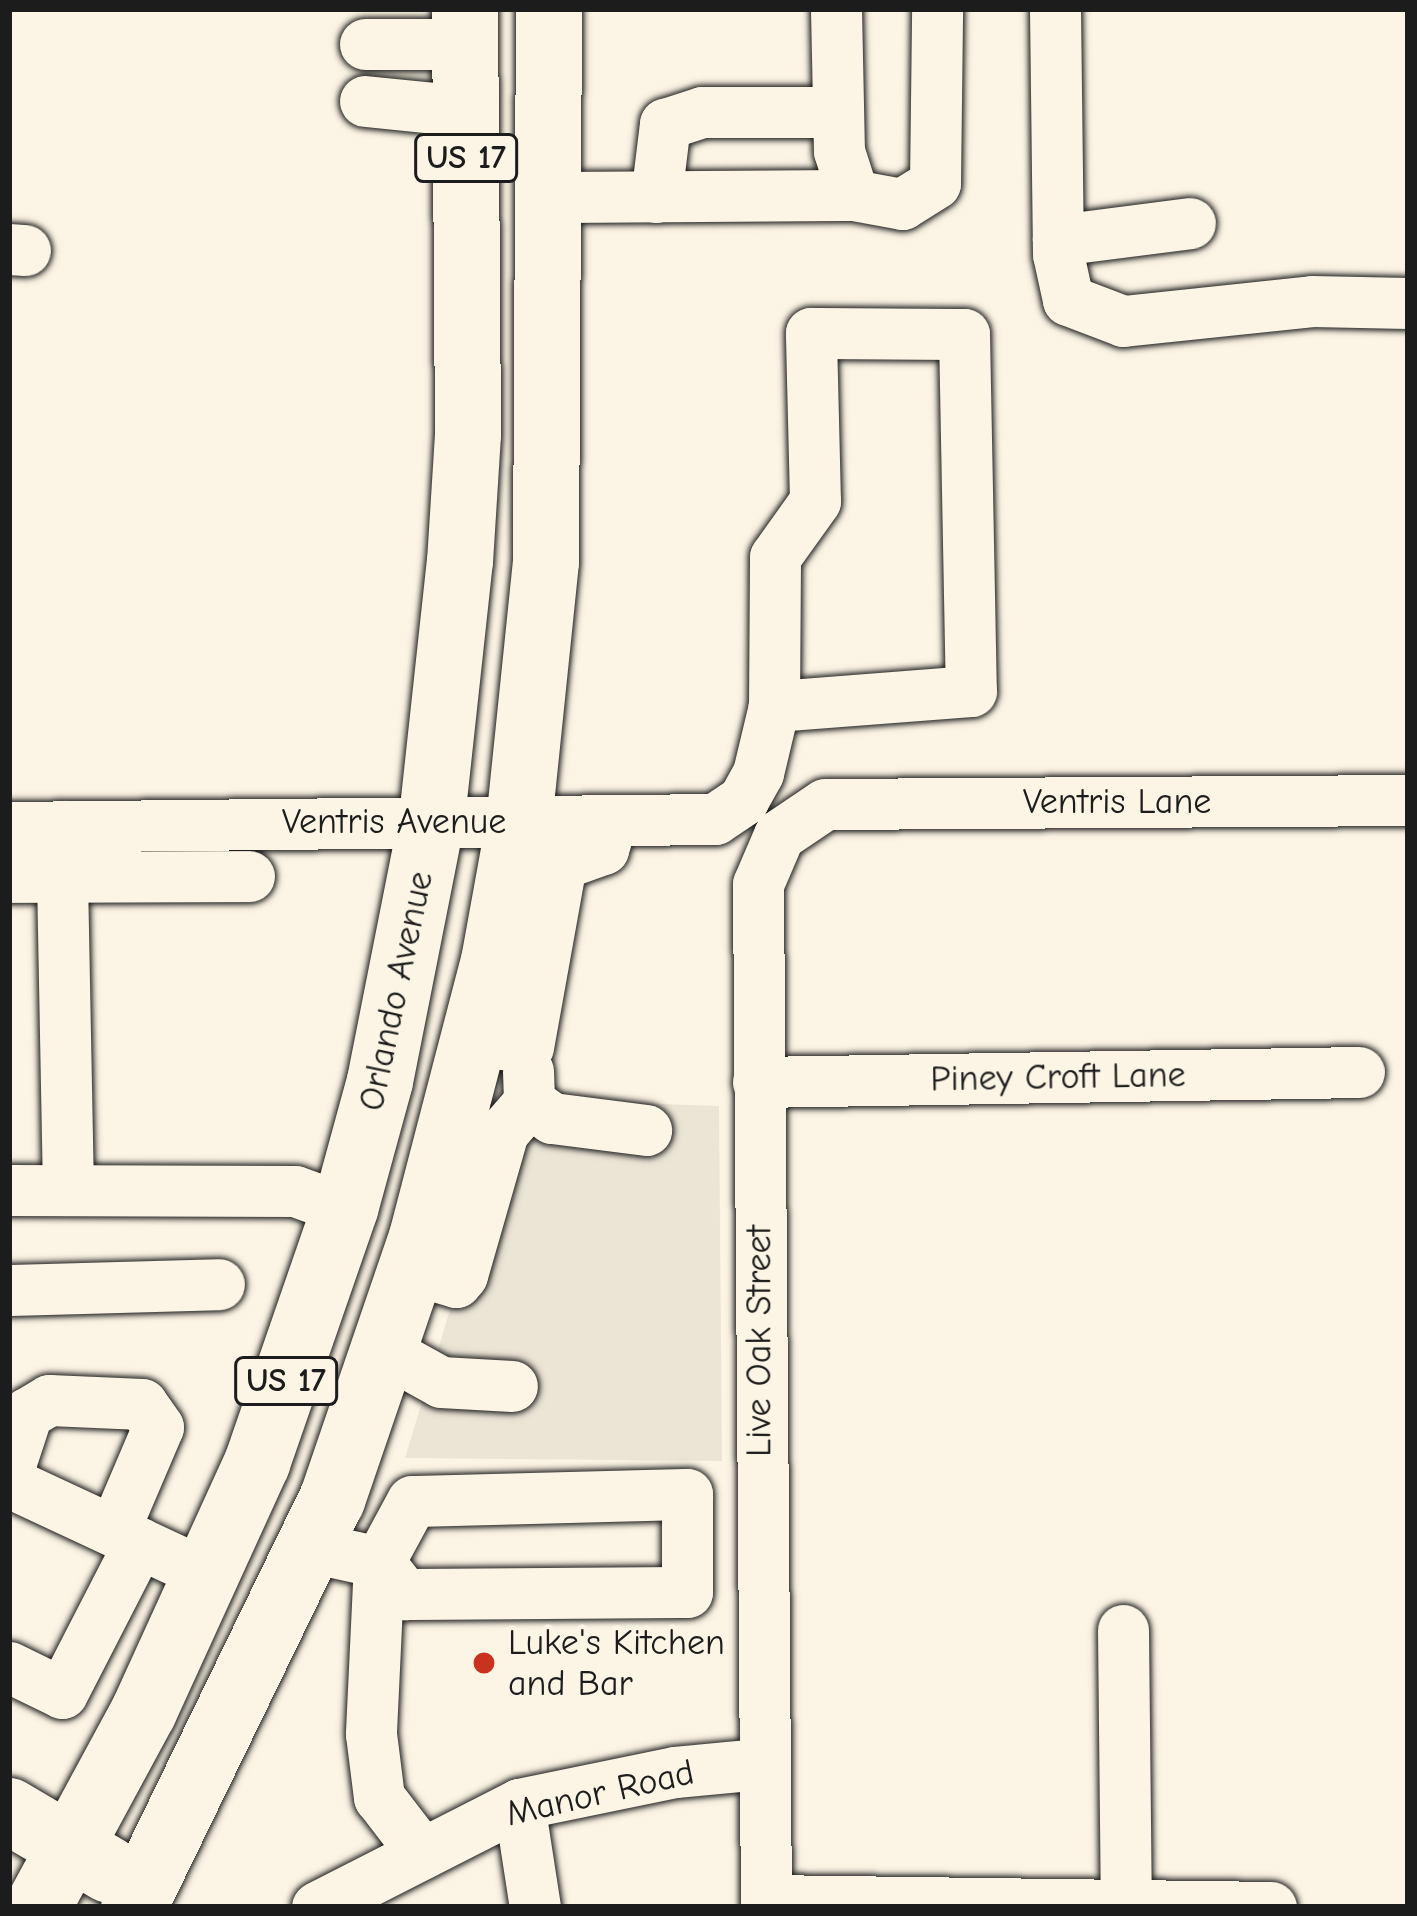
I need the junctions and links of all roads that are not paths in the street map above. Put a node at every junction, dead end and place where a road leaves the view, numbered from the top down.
1 (549, 9) edge
2 (836, 9) edge
3 (937, 9) edge
4 (1055, 9) edge
5 (465, 27) edge
6 (365, 44) dead end
7 (365, 100) dead end
8 (466, 111) junction
9 (838, 112) junction
10 (853, 195) junction
11 (552, 197) junction
12 (656, 197) junction
13 (1190, 223) dead end
14 (1058, 240) junction
15 (1408, 303) edge
16 (774, 706) junction
17 (1408, 800) edge
18 (825, 804) joint
19 (432, 818) junction
20 (9, 826) edge
21 (62, 850) junction
22 (530, 853) junction
23 (249, 876) dead end
24 (9, 877) edge
25 (501, 1044) junction
26 (1359, 1072) dead end
27 (758, 1082) junction
28 (529, 1102) junction
29 (646, 1130) dead end
30 (475, 1142) junction
31 (9, 1190) edge
32 (68, 1190) junction
33 (345, 1209) junction
34 (219, 1284) dead end
35 (9, 1290) edge
36 (385, 1351) junction
37 (512, 1386) dead end
38 (311, 1547) junction
39 (379, 1562) junction
40 (208, 1575) junction
41 (1123, 1630) dead end
42 (9, 1667) edge
43 (760, 1764) junction
44 (519, 1804) junction
45 (9, 1810) edge
46 (70, 1848) junction
47 (422, 1852) junction
48 (153, 1901) edge
49 (766, 1904) edge
50 (1126, 1905) edge
51 (38, 1907) edge
52 (317, 1907) edge
53 (535, 1907) edge
54 (1271, 1907) edge

1 - 11 main road, US 17
2 - 9 street
3 - 10 street
4 - 14 street
5 - 6 street
5 - 8 main road, Orlando Avenue / US 17
7 - 8 street
8 - 19 main road, Orlando Avenue / US 17
9 - 10 street
9 - 12 street
10 - 12 street
11 - 12 street
11 - 22 main road, US 17
13 - 14 street
14 - 15 street
16 - 16 street
16 - 22 street, Ventris Avenue
17 - 18 street, Ventris Lane
18 - 27 street, Live Oak Street
19 - 21 street, Ventris Avenue
19 - 22 street, Ventris Avenue
19 - 33 main road, Orlando Avenue / US 17
20 - 21 street, Ventris Avenue
21 - 23 street
21 - 24 street
21 - 32 street
22 - 25 main road, US 17
25 - 28 street
25 - 30 main road, US 17
26 - 27 street, Piney Croft Lane
27 - 43 street, Live Oak Street
28 - 29 street
28 - 30 street
30 - 36 main road, US 17
31 - 32 street
32 - 33 street
33 - 40 main road, Orlando Avenue / US 17
34 - 35 street
36 - 37 street
36 - 38 main road, US 17
38 - 39 street
38 - 48 main road, US 17
39 - 39 street
39 - 47 street
40 - 42 street
40 - 46 main road, Orlando Avenue / US 17
41 - 50 street
43 - 44 street, Manor Road
43 - 49 street, Live Oak Street
44 - 47 street, Manor Road
44 - 53 street
45 - 46 main road
46 - 48 main road
46 - 51 main road, Orlando Avenue / US 17
47 - 52 street, Manor Road
49 - 50 street
50 - 54 street

